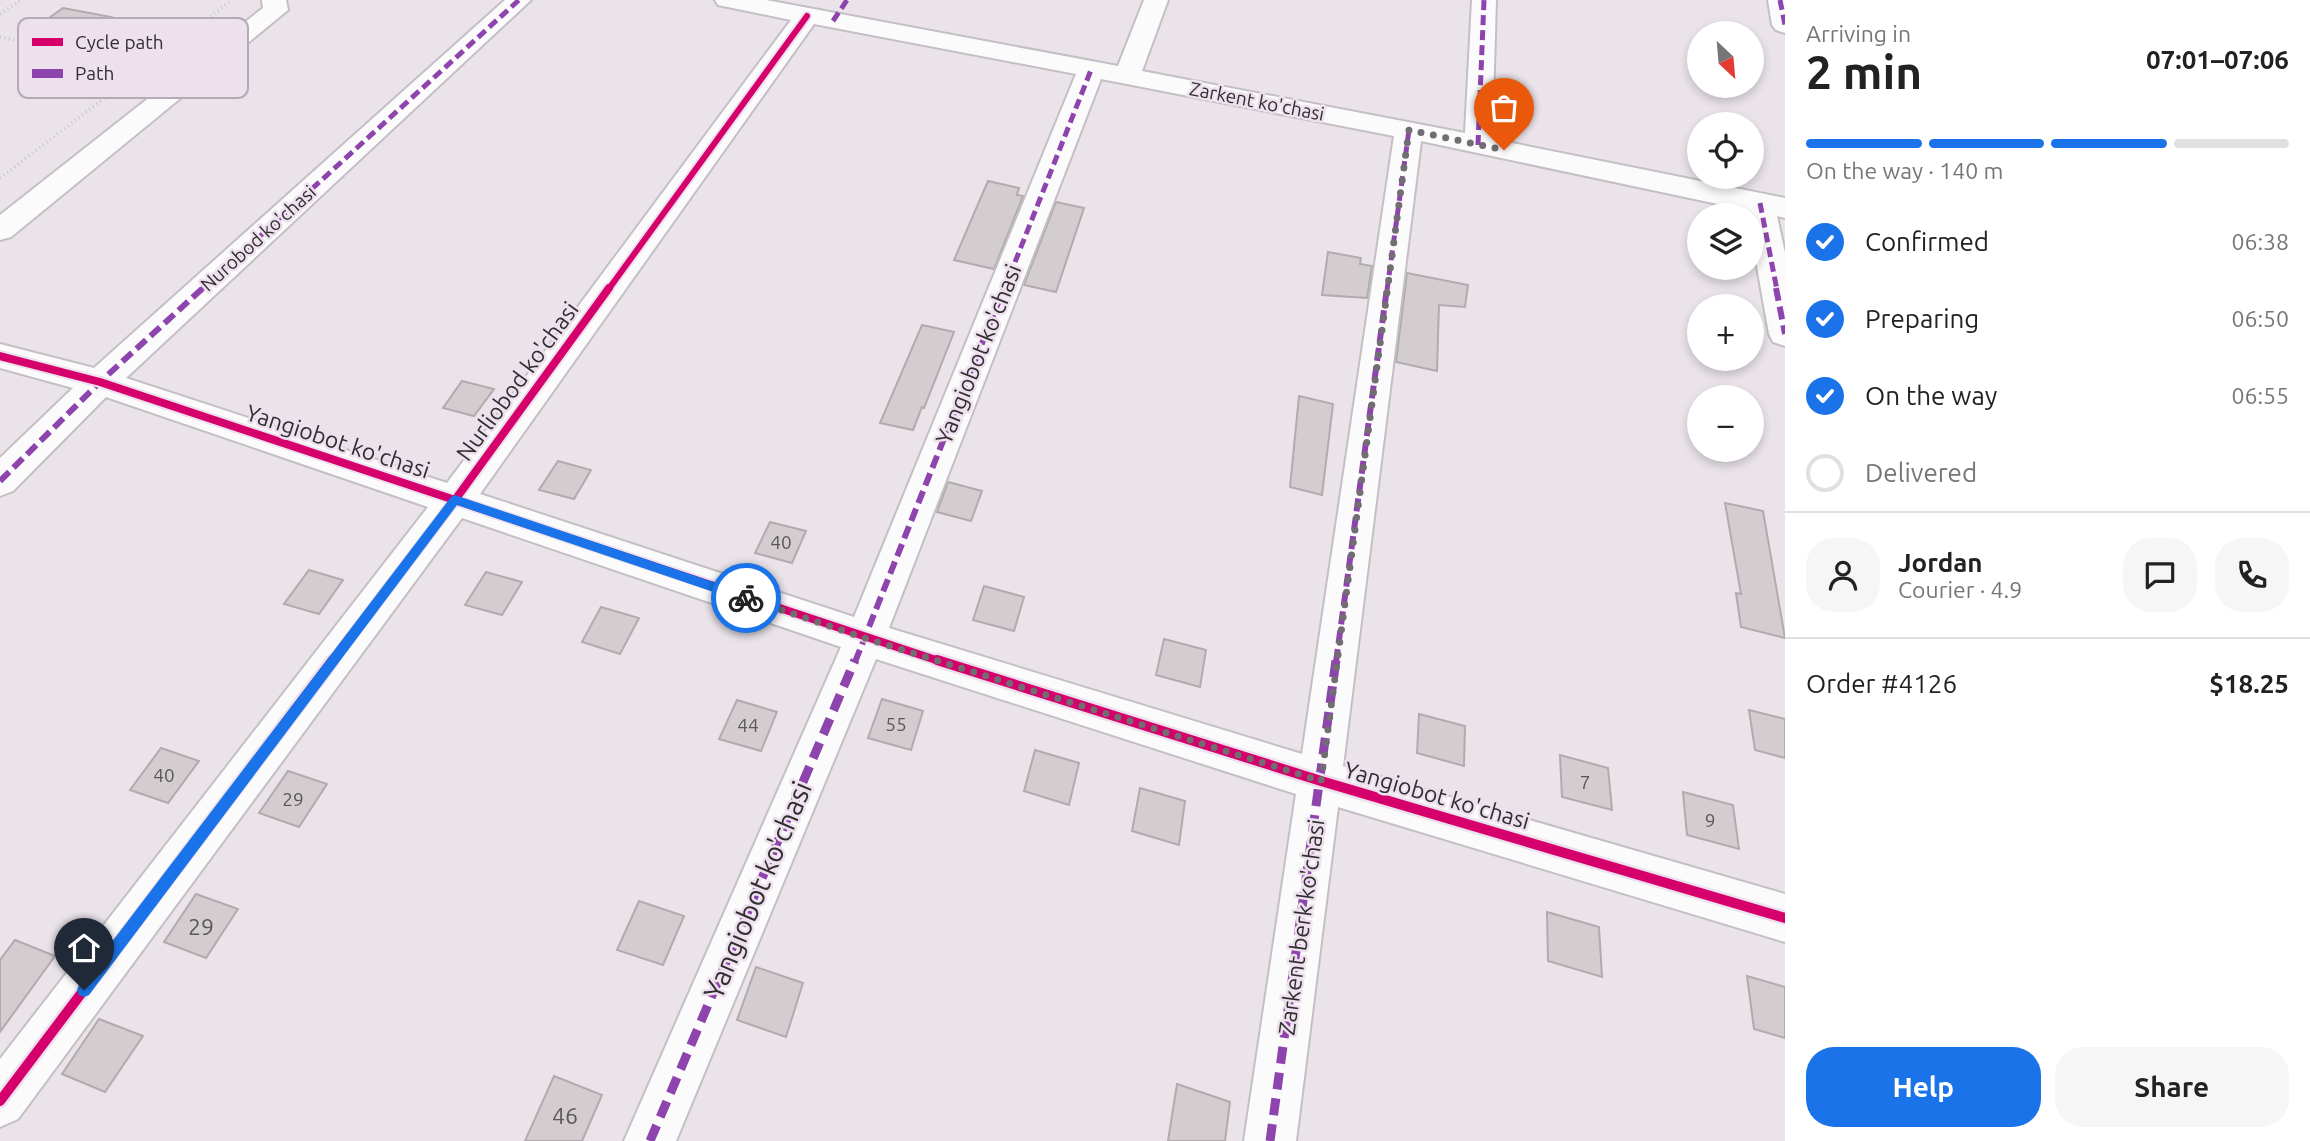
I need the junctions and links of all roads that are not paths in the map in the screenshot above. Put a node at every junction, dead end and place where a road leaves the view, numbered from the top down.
1 (274, 0) edge
2 (519, 0) edge
3 (727, 0) edge
4 (1156, 0) edge
5 (1485, 0) edge
6 (1780, 0) edge
7 (829, 12) edge
8 (1785, 25) edge
9 (248, 32) edge
10 (1109, 73) junction
11 (166, 98) edge
12 (1409, 130) junction
13 (1478, 145) junction
14 (1772, 205) edge
15 (0, 230) edge
16 (1785, 334) edge
17 (0, 356) edge
18 (100, 382) junction
19 (0, 481) edge
20 (455, 500) junction
21 (865, 638) junction
22 (1321, 781) junction
23 (1785, 919) edge
24 (0, 1101) edge
25 (650, 1141) edge
26 (1270, 1141) edge

1 - 9 street
2 - 18 street, Nurobod ko'chasi
3 - 7 street, Zarkent ko'chasi
4 - 10 street, Yangiobot ko'chasi
5 - 13 street
6 - 8 street
7 - 10 street, Zarkent ko'chasi
7 - 20 street, Nurliobod ko'chasi
10 - 12 street, Zarkent ko'chasi
10 - 21 street, Yangiobot ko'chasi
11 - 15 street
12 - 13 street, Zarkent ko'chasi
12 - 22 street, Zarkent berk ko'chasi
13 - 14 street, Zarkent ko'chasi
14 - 16 street
17 - 18 street, Yangiobot ko'chasi
18 - 19 street, Nurobod ko'chasi
18 - 20 street, Yangiobot ko'chasi
20 - 21 street, Yangiobot ko'chasi
20 - 24 street, Nurliobod ko'chasi
21 - 22 street, Yangiobot ko'chasi
21 - 25 street, Yangiobot ko'chasi
22 - 23 street, Yangiobot ko'chasi
22 - 26 street, Zarkent berk ko'chasi

